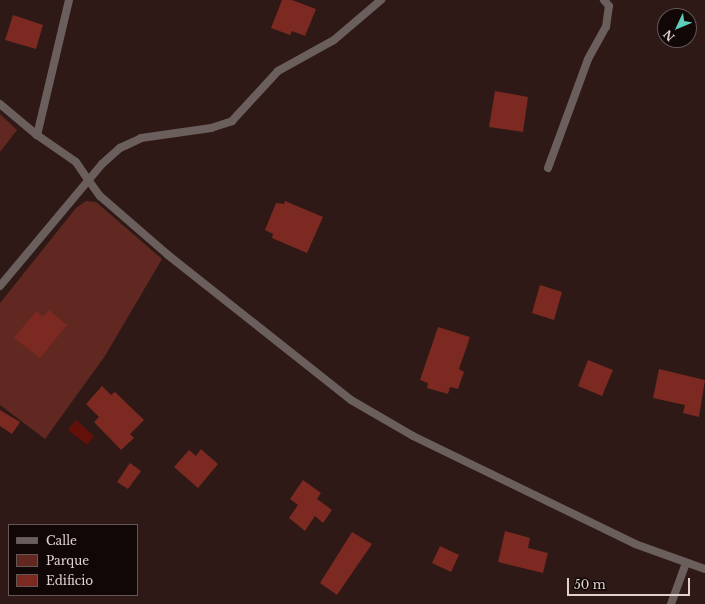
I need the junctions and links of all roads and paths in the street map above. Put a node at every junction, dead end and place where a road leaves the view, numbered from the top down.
1 (69, 0) edge
2 (381, 0) edge
3 (604, 0) edge
4 (0, 104) edge
5 (37, 135) junction
6 (548, 168) dead end
7 (89, 181) junction
8 (0, 286) edge
9 (686, 563) junction
10 (705, 569) edge
11 (671, 604) edge

1 - 5 street
2 - 7 street
3 - 6 street
4 - 5 street
5 - 7 street
7 - 8 street
7 - 9 street
9 - 10 street
9 - 11 street

